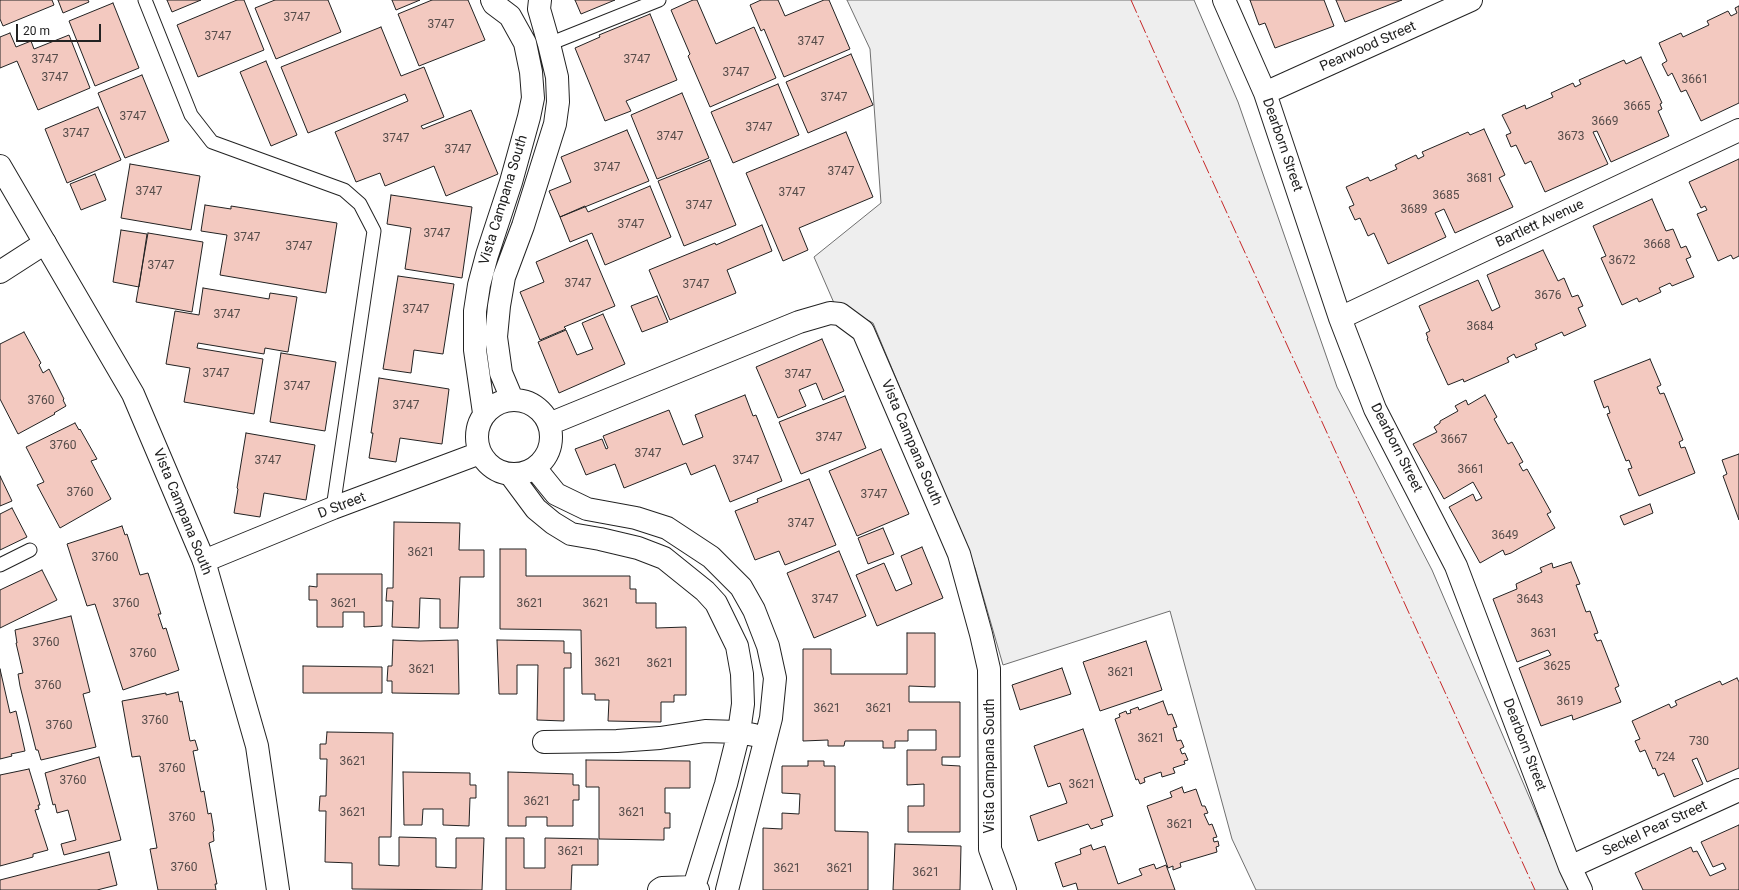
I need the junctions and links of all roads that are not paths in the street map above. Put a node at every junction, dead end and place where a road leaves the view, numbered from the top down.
1 (145, 0) edge
2 (492, 0) edge
3 (540, 0) edge
4 (659, 0) edge
5 (1224, 0) edge
6 (1471, 0) edge
7 (550, 44) junction
8 (1265, 93) junction
9 (1739, 130) edge
10 (0, 166) edge
11 (45, 243) junction
12 (0, 272) edge
13 (1340, 318) junction
14 (512, 399) junction
15 (484, 413) junction
16 (549, 424) junction
17 (480, 453) junction
18 (535, 468) junction
19 (510, 474) junction
20 (334, 508) junction
21 (30, 550) dead end
22 (204, 561) junction
23 (0, 565) edge
24 (726, 571) junction
25 (705, 591) junction
26 (739, 732) junction
27 (766, 738) junction
28 (544, 742) dead end
29 (1739, 790) edge
30 (1570, 867) junction
31 (696, 889) edge
32 (278, 890) edge
33 (660, 890) edge
34 (727, 890) edge
35 (1005, 890) edge
36 (1581, 890) edge

1 - 20 lane
2 - 15 street, Vista Campana South
3 - 7 street, Vista Campana South
4 - 7 lane
5 - 8 street, Dearborn Street
6 - 8 street, Pearwood Street
7 - 14 street, Vista Campana South
8 - 13 street, Dearborn Street
9 - 13 street, Bartlett Avenue
10 - 11 street, Vista Campana South
11 - 12 street
11 - 22 street, Vista Campana South
13 - 30 street, Dearborn Street
14 - 15 street
14 - 16 street
15 - 17 street
16 - 18 street
16 - 35 street, Vista Campana South
17 - 19 street
17 - 20 street, D Street
18 - 19 street
18 - 24 street
19 - 25 street
20 - 22 street, D Street
21 - 23 lane
22 - 32 street, Vista Campana South
24 - 25 street
24 - 27 street
25 - 26 street
26 - 27 street
26 - 28 street
26 - 31 street
27 - 34 street
29 - 30 street, Seckel Pear Street
30 - 36 street, Dearborn Street
31 - 33 street

